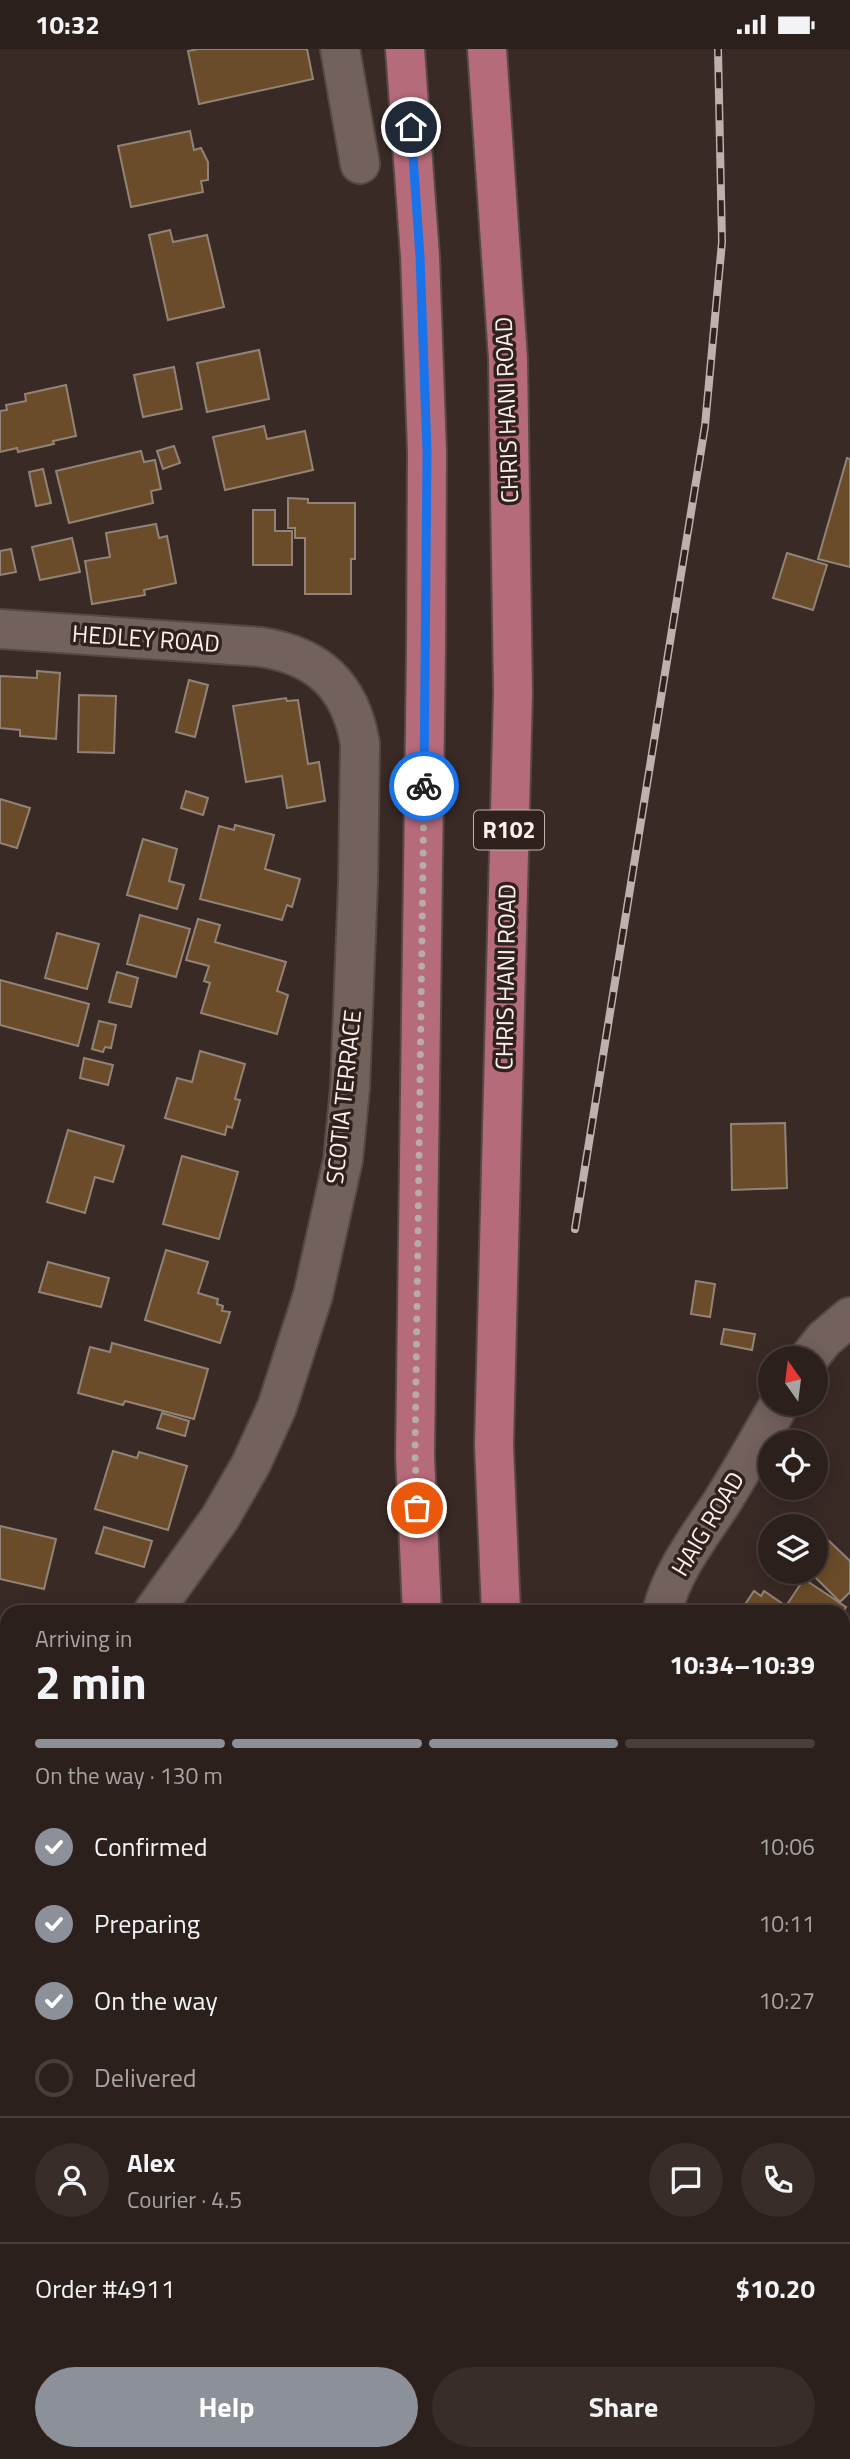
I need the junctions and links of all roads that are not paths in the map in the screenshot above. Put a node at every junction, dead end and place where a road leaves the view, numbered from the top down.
1 (340, 49) edge
2 (405, 49) edge
3 (486, 49) edge
4 (360, 164) dead end
5 (0, 629) edge
6 (291, 654) joint
7 (850, 1317) edge
8 (818, 1346) edge
9 (772, 1416) edge
10 (158, 1605) edge
11 (422, 1605) edge
12 (501, 1605) edge
13 (664, 1605) edge

1 - 4 street
2 - 11 main road
3 - 12 main road, CHRIS HANI ROAD / R102
5 - 6 street, HEDLEY ROAD
6 - 10 street, SCOTIA TERRACE
7 - 8 street
9 - 13 street, HAIG ROAD

